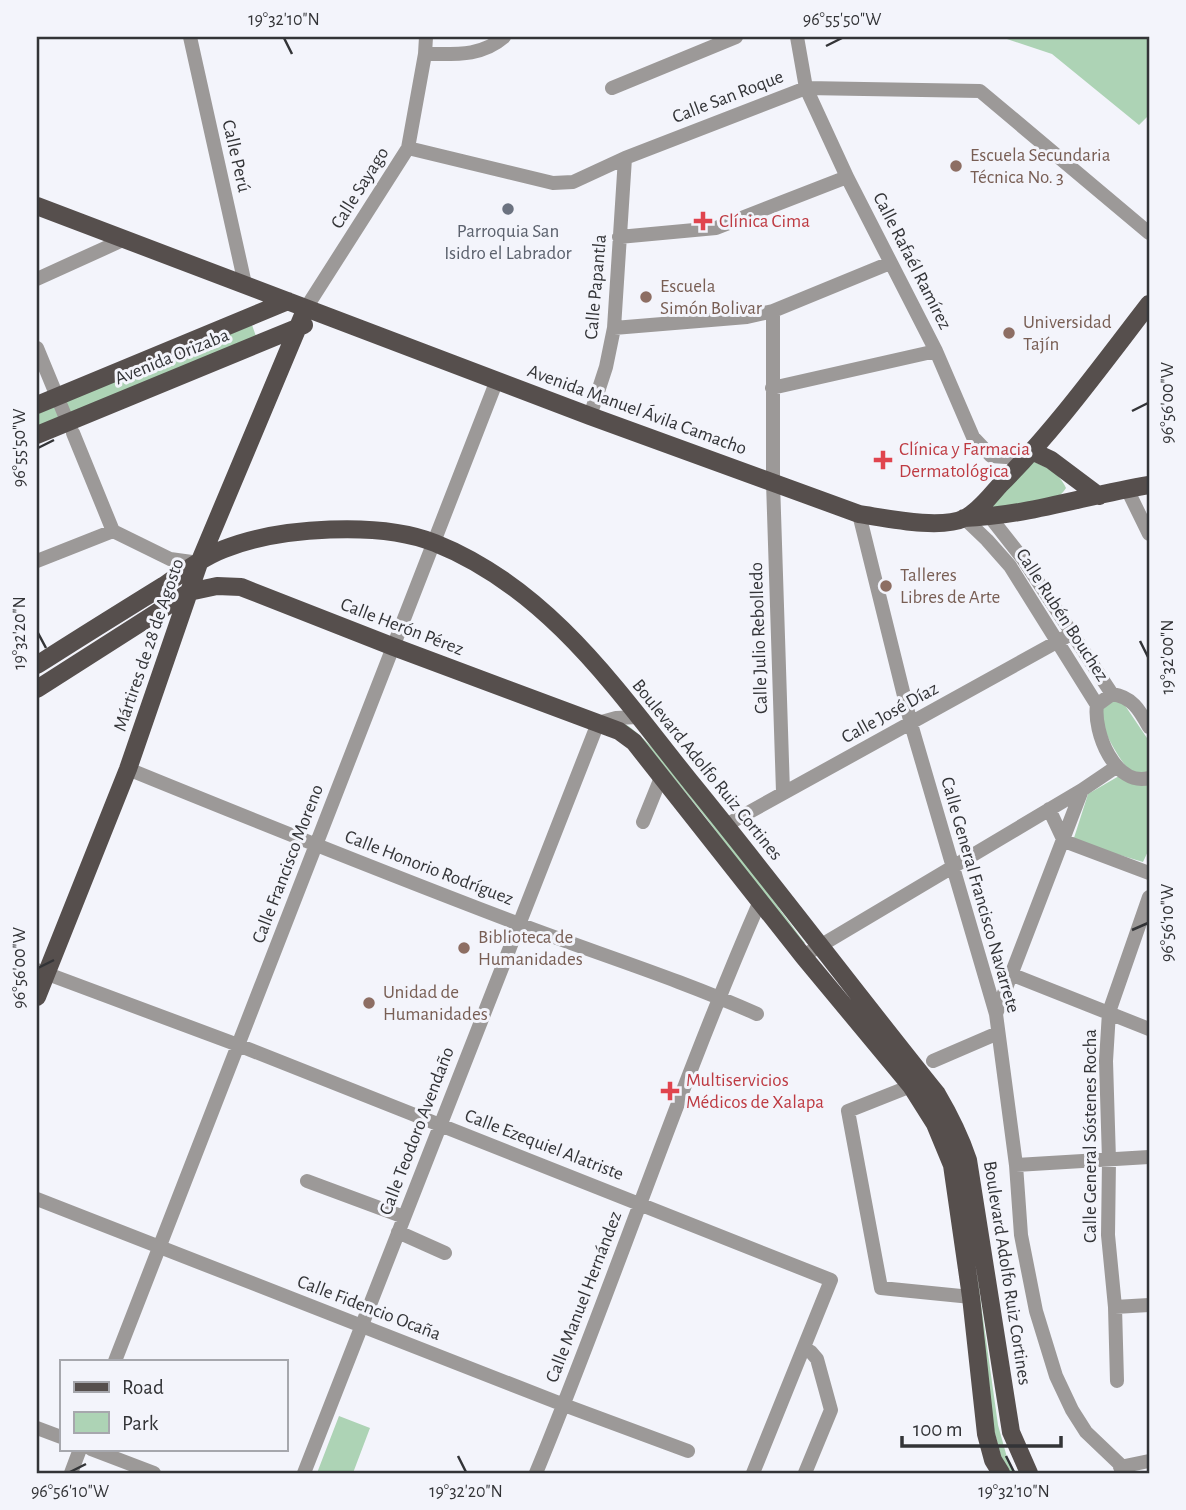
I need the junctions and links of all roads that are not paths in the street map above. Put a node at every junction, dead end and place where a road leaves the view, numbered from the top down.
1 (190, 37) edge
2 (426, 37) edge
3 (504, 37) edge
4 (736, 37) edge
5 (797, 37) edge
6 (425, 54) junction
7 (612, 88) dead end
8 (806, 88) junction
9 (408, 148) junction
10 (625, 158) junction
11 (847, 177) junction
12 (37, 206) edge
13 (1149, 233) edge
14 (619, 237) junction
15 (125, 239) junction
16 (890, 263) junction
17 (37, 279) edge
18 (245, 284) junction
19 (289, 301) junction
20 (1149, 304) edge
21 (772, 311) junction
22 (314, 312) junction
23 (254, 316) junction
24 (298, 328) junction
25 (614, 328) junction
26 (261, 343) junction
27 (37, 348) edge
28 (936, 351) junction
29 (498, 380) junction
30 (772, 388) junction
31 (58, 396) junction
32 (37, 405) edge
33 (590, 416) junction
34 (70, 428) junction
35 (37, 435) edge
36 (1034, 452) junction
37 (1068, 473) junction
38 (773, 482) junction
39 (1149, 486) edge
40 (1127, 489) junction
41 (1099, 496) junction
42 (1054, 507) junction
43 (859, 514) junction
44 (990, 517) junction
45 (964, 518) junction
46 (113, 531) junction
47 (1149, 534) edge
48 (433, 542) junction
49 (37, 561) edge
50 (198, 564) junction
51 (189, 592) junction
52 (1073, 633) junction
53 (1059, 642) junction
54 (394, 647) junction
55 (37, 665) edge
56 (37, 689) edge
57 (1112, 694) junction
58 (1097, 705) junction
59 (638, 717) junction
60 (598, 723) junction
61 (911, 724) junction
62 (1149, 727) edge
63 (1116, 767) junction
64 (128, 769) junction
65 (662, 775) junction
66 (1149, 778) edge
67 (1082, 790) junction
68 (783, 792) junction
69 (1049, 809) junction
70 (643, 822) dead end
71 (726, 825) junction
72 (1064, 841) junction
73 (316, 845) junction
74 (953, 868) junction
75 (1149, 873) edge
76 (1149, 897) edge
77 (761, 901) junction
78 (520, 924) junction
79 (819, 947) junction
80 (803, 956) junction
81 (41, 971) edge
82 (1013, 975) junction
83 (718, 997) junction
84 (37, 998) edge
85 (1109, 1012) junction
86 (757, 1014) dead end
87 (996, 1014) junction
88 (1149, 1028) edge
89 (998, 1033) junction
90 (238, 1045) junction
91 (933, 1061) dead end
92 (911, 1086) junction
93 (439, 1126) junction
94 (1149, 1157) edge
95 (1110, 1160) junction
96 (1016, 1166) junction
97 (307, 1181) dead end
98 (37, 1199) edge
99 (640, 1203) junction
100 (404, 1217) junction
101 (398, 1233) junction
102 (159, 1247) junction
103 (445, 1253) dead end
104 (985, 1267) junction
105 (967, 1269) junction
106 (971, 1297) junction
107 (1149, 1305) edge
108 (1115, 1307) junction
109 (363, 1325) junction
110 (805, 1349) junction
111 (114, 1360) edge
112 (1117, 1381) dead end
113 (564, 1405) junction
114 (37, 1428) edge
115 (60, 1437) edge
116 (80, 1450) edge
117 (93, 1450) edge
118 (688, 1451) dead end
119 (1149, 1461) edge
120 (993, 1469) edge
121 (1124, 1470) edge
122 (71, 1473) edge
123 (154, 1473) edge
124 (304, 1473) edge
125 (536, 1473) edge
126 (752, 1473) edge
127 (805, 1473) edge
128 (1029, 1473) edge

1 - 18 street, Calle Perú
2 - 6 street, Calle Sayago
3 - 6 street
4 - 7 street
5 - 8 street, Calle Rafaél Ramírez
6 - 9 street, Calle Sayago
8 - 10 street, Calle San Roque
8 - 11 street, Calle Rafaél Ramírez
8 - 13 street, Calle San Roque
9 - 10 street, Calle San Roque
9 - 22 street, Calle Sayago
10 - 14 street, Calle Papantla
11 - 14 street
11 - 16 street, Calle Rafaél Ramírez
12 - 15 main road, Avenida Manuel Ávila Camacho
14 - 25 street, Calle Papantla
15 - 17 street
15 - 18 main road, Avenida Manuel Ávila Camacho
16 - 21 street
16 - 28 street, Calle Rafaél Ramírez
18 - 19 main road, Avenida Manuel Ávila Camacho
19 - 22 main road, Avenida Manuel Ávila Camacho
19 - 23 main road, Avenida Orizaba
20 - 36 main road
21 - 25 street
21 - 30 street, Calle Julio Rebolledo
22 - 24 main road, Avenida Orizaba
22 - 29 main road, Avenida Manuel Ávila Camacho
23 - 26 main road
23 - 31 main road, Avenida Orizaba
24 - 26 main road, Avenida Orizaba
24 - 50 main road, Mártires de 28 de Agosto
25 - 33 street, Calle Papantla
26 - 34 main road, Avenida Orizaba
27 - 31 street
28 - 30 street
28 - 36 street, Calle Rafaél Ramírez
29 - 33 main road, Avenida Manuel Ávila Camacho
29 - 48 street, Calle Francisco Moreno
30 - 38 street, Calle Julio Rebolledo
31 - 32 main road, Avenida Orizaba
31 - 34 street
33 - 38 main road, Avenida Manuel Ávila Camacho
34 - 35 main road, Avenida Orizaba
34 - 46 street
36 - 37 main road
36 - 45 main road
37 - 41 main road
37 - 42 main road
38 - 43 main road, Avenida Manuel Ávila Camacho
38 - 68 street, Calle Julio Rebolledo
39 - 40 main road, Avenida Manuel Ávila Camacho
40 - 41 main road, Avenida Manuel Ávila Camacho
40 - 47 street
41 - 42 main road, Avenida Manuel Ávila Camacho
42 - 44 main road, Avenida Manuel Ávila Camacho
43 - 45 main road, Avenida Manuel Ávila Camacho
43 - 61 street, Calle General Francisco Navarrete
44 - 45 main road, Avenida Manuel Ávila Camacho
44 - 52 street, Calle Rubén Bouchez
45 - 53 street, Calle Rubén Bouchez
46 - 49 street
46 - 50 street
48 - 50 main road, Boulevard Adolfo Ruiz Cortines
48 - 54 street, Calle Francisco Moreno
48 - 59 main road, Boulevard Adolfo Ruiz Cortines
50 - 51 main road, Mártires de 28 de Agosto
50 - 55 main road, Boulevard Adolfo Ruiz Cortines
51 - 54 main road, Calle Herón Pérez
51 - 56 main road
51 - 64 main road, Mártires de 28 de Agosto
52 - 53 street, Calle José Díaz
52 - 57 street, Calle Rubén Bouchez
53 - 58 street, Calle Rubén Bouchez
53 - 61 street, Calle José Díaz
54 - 60 main road, Calle Herón Pérez
54 - 73 street, Calle Francisco Moreno
57 - 58 street
57 - 62 street
58 - 63 street
59 - 60 street
59 - 71 main road, Boulevard Adolfo Ruiz Cortines
60 - 65 main road, Boulevard Adolfo Ruiz Cortines
60 - 78 street, Calle Teodoro Avendaño
61 - 68 street, Calle José Díaz
61 - 74 street, Calle General Francisco Navarrete
63 - 66 street
63 - 67 street
64 - 73 street, Calle Honorio Rodríguez
64 - 81 main road, Mártires de 28 de Agosto
65 - 70 street
65 - 77 main road, Boulevard Adolfo Ruiz Cortines
67 - 69 street
67 - 72 street
68 - 71 street, Calle José Díaz
69 - 72 street
69 - 74 street
71 - 79 main road, Boulevard Adolfo Ruiz Cortines
72 - 75 street
72 - 82 street
73 - 78 street, Calle Honorio Rodríguez
73 - 90 street, Calle Francisco Moreno
74 - 79 street
74 - 87 street, Calle General Francisco Navarrete
76 - 85 street, Calle General Sóstenes Rocha
77 - 80 main road, Boulevard Adolfo Ruiz Cortines
77 - 83 street, Calle Manuel Hernández
78 - 83 street, Calle Honorio Rodríguez
78 - 93 street, Calle Teodoro Avendaño
79 - 80 street
79 - 104 main road, Boulevard Adolfo Ruiz Cortines
80 - 92 main road, Boulevard Adolfo Ruiz Cortines
81 - 84 main road, Mártires de 28 de Agosto
81 - 90 street, Calle Ezequiel Alatriste
82 - 85 street
82 - 87 street
83 - 86 street, Calle Honorio Rodríguez
83 - 99 street, Calle Manuel Hernández
85 - 88 street
85 - 95 street, Calle General Sóstenes Rocha
87 - 89 street, Calle General Francisco Navarrete
89 - 91 street
89 - 96 street, Calle General Francisco Navarrete
90 - 93 street, Calle Ezequiel Alatriste
90 - 102 street, Calle Francisco Moreno
92 - 105 main road, Boulevard Adolfo Ruiz Cortines
92 - 106 street
93 - 99 street, Calle Ezequiel Alatriste
93 - 100 street, Calle Teodoro Avendaño
94 - 95 street
95 - 96 street
95 - 108 street, Calle General Sóstenes Rocha
96 - 121 street, Calle General Francisco Navarrete
97 - 100 street
98 - 102 street, Calle Fidencio Ocaña
99 - 110 street, Calle Ezequiel Alatriste
99 - 113 street, Calle Manuel Hernández
100 - 101 street, Calle Teodoro Avendaño
101 - 103 street
101 - 109 street, Calle Teodoro Avendaño
102 - 109 street, Calle Fidencio Ocaña
102 - 111 street, Calle Francisco Moreno
104 - 105 main road
104 - 128 main road, Boulevard Adolfo Ruiz Cortines
105 - 106 main road, Boulevard Adolfo Ruiz Cortines
106 - 120 main road, Boulevard Adolfo Ruiz Cortines
107 - 108 street
108 - 112 street, Calle General Sóstenes Rocha
109 - 113 street, Calle Fidencio Ocaña
109 - 124 street, Calle Teodoro Avendaño
110 - 126 street
110 - 127 street
113 - 118 street, Calle Fidencio Ocaña
113 - 125 street, Calle Manuel Hernández
114 - 115 street
116 - 122 street
117 - 123 street
119 - 121 street

